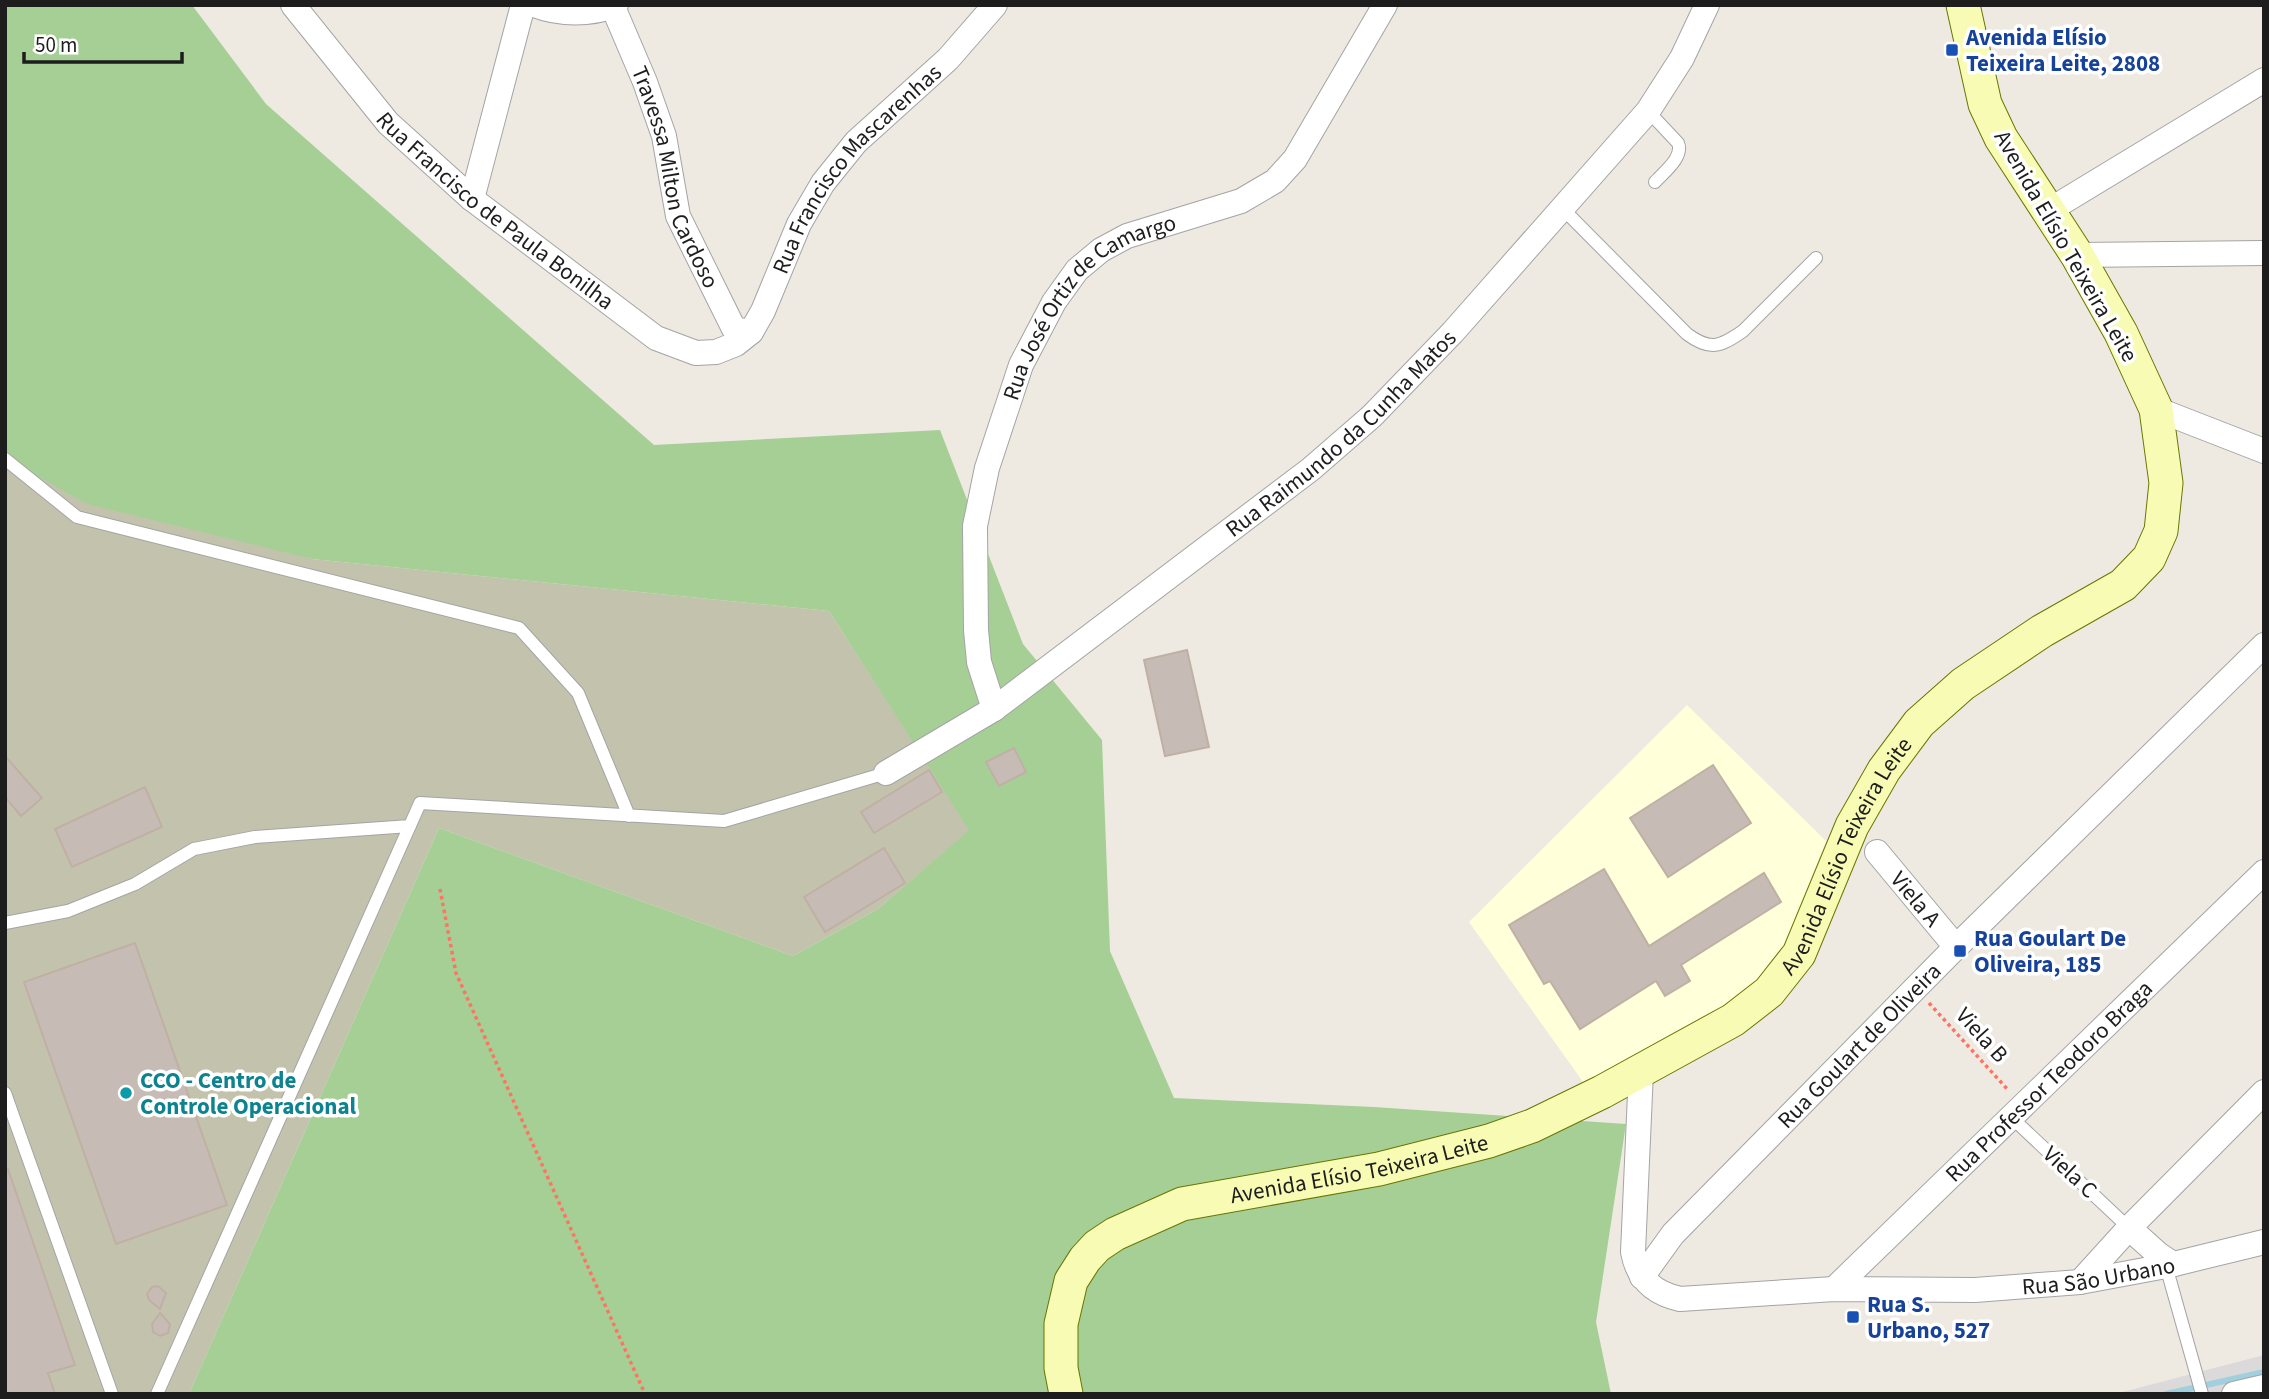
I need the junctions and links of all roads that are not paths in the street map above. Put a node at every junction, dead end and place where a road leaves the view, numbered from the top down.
1 (293, 5) edge
2 (523, 5) edge
3 (534, 5) edge
4 (995, 5) edge
5 (1385, 5) edge
6 (1707, 5) edge
7 (1963, 5) edge
8 (615, 6) edge
9 (2264, 80) edge
10 (1648, 111) junction
11 (1655, 182) dead end
12 (472, 199) junction
13 (1563, 209) junction
14 (2048, 211) junction
15 (2264, 253) edge
16 (2077, 256) junction
17 (1816, 258) dead end
18 (743, 338) junction
19 (2156, 409) junction
20 (2264, 451) edge
21 (5, 459) edge
22 (2264, 645) edge
23 (994, 709) junction
24 (886, 773) joint
25 (629, 816) junction
26 (410, 826) junction
27 (1877, 852) dead end
28 (2264, 872) edge
29 (5, 923) edge
30 (1956, 947) junction
31 (1641, 1071) junction
32 (2264, 1092) edge
33 (5, 1093) edge
34 (2017, 1111) junction
35 (2129, 1228) junction
36 (2264, 1242) edge
37 (2170, 1265) junction
38 (1642, 1277) junction
39 (2080, 1282) junction
40 (1834, 1289) junction
41 (2264, 1387) edge
42 (112, 1394) edge
43 (157, 1394) edge
44 (1066, 1394) edge
45 (2202, 1394) edge
46 (2234, 1394) edge

1 - 12 street, Rua Francisco de Paula Bonilha
2 - 12 street
3 - 8 street
4 - 18 street, Rua Francisco Mascarenhas
5 - 23 street, Rua José Ortiz de Camargo
6 - 10 street, Rua Raimundo da Cunha Matos
7 - 14 main road, Avenida Elísio Teixeira Leite
8 - 18 street, Travessa Milton Cardoso
9 - 14 street
10 - 11 lane
10 - 13 street, Rua Raimundo da Cunha Matos
12 - 18 street, Rua Francisco de Paula Bonilha
13 - 17 lane
13 - 23 street, Rua Raimundo da Cunha Matos
14 - 16 main road, Avenida Elísio Teixeira Leite
15 - 16 street
16 - 19 main road, Avenida Elísio Teixeira Leite
19 - 20 street
19 - 31 main road, Avenida Elísio Teixeira Leite
21 - 25 lane
22 - 30 street, Rua Goulart de Oliveira
23 - 24 street, Rua Raimundo da Cunha Matos
24 - 25 lane
25 - 26 lane
26 - 29 lane
26 - 43 lane
27 - 30 street, Viela A
28 - 34 street, Rua Professor Teodoro Braga
30 - 38 street, Rua Goulart de Oliveira
31 - 38 street
31 - 44 main road, Avenida Elísio Teixeira Leite
32 - 35 street
33 - 42 lane
34 - 35 lane, Viela C
34 - 40 street, Rua Professor Teodoro Braga
35 - 37 street
35 - 39 street
36 - 37 street, Rua São Urbano
37 - 39 street, Rua São Urbano
37 - 45 lane
38 - 40 street, Rua São Urbano
39 - 40 street, Rua São Urbano
41 - 46 street

